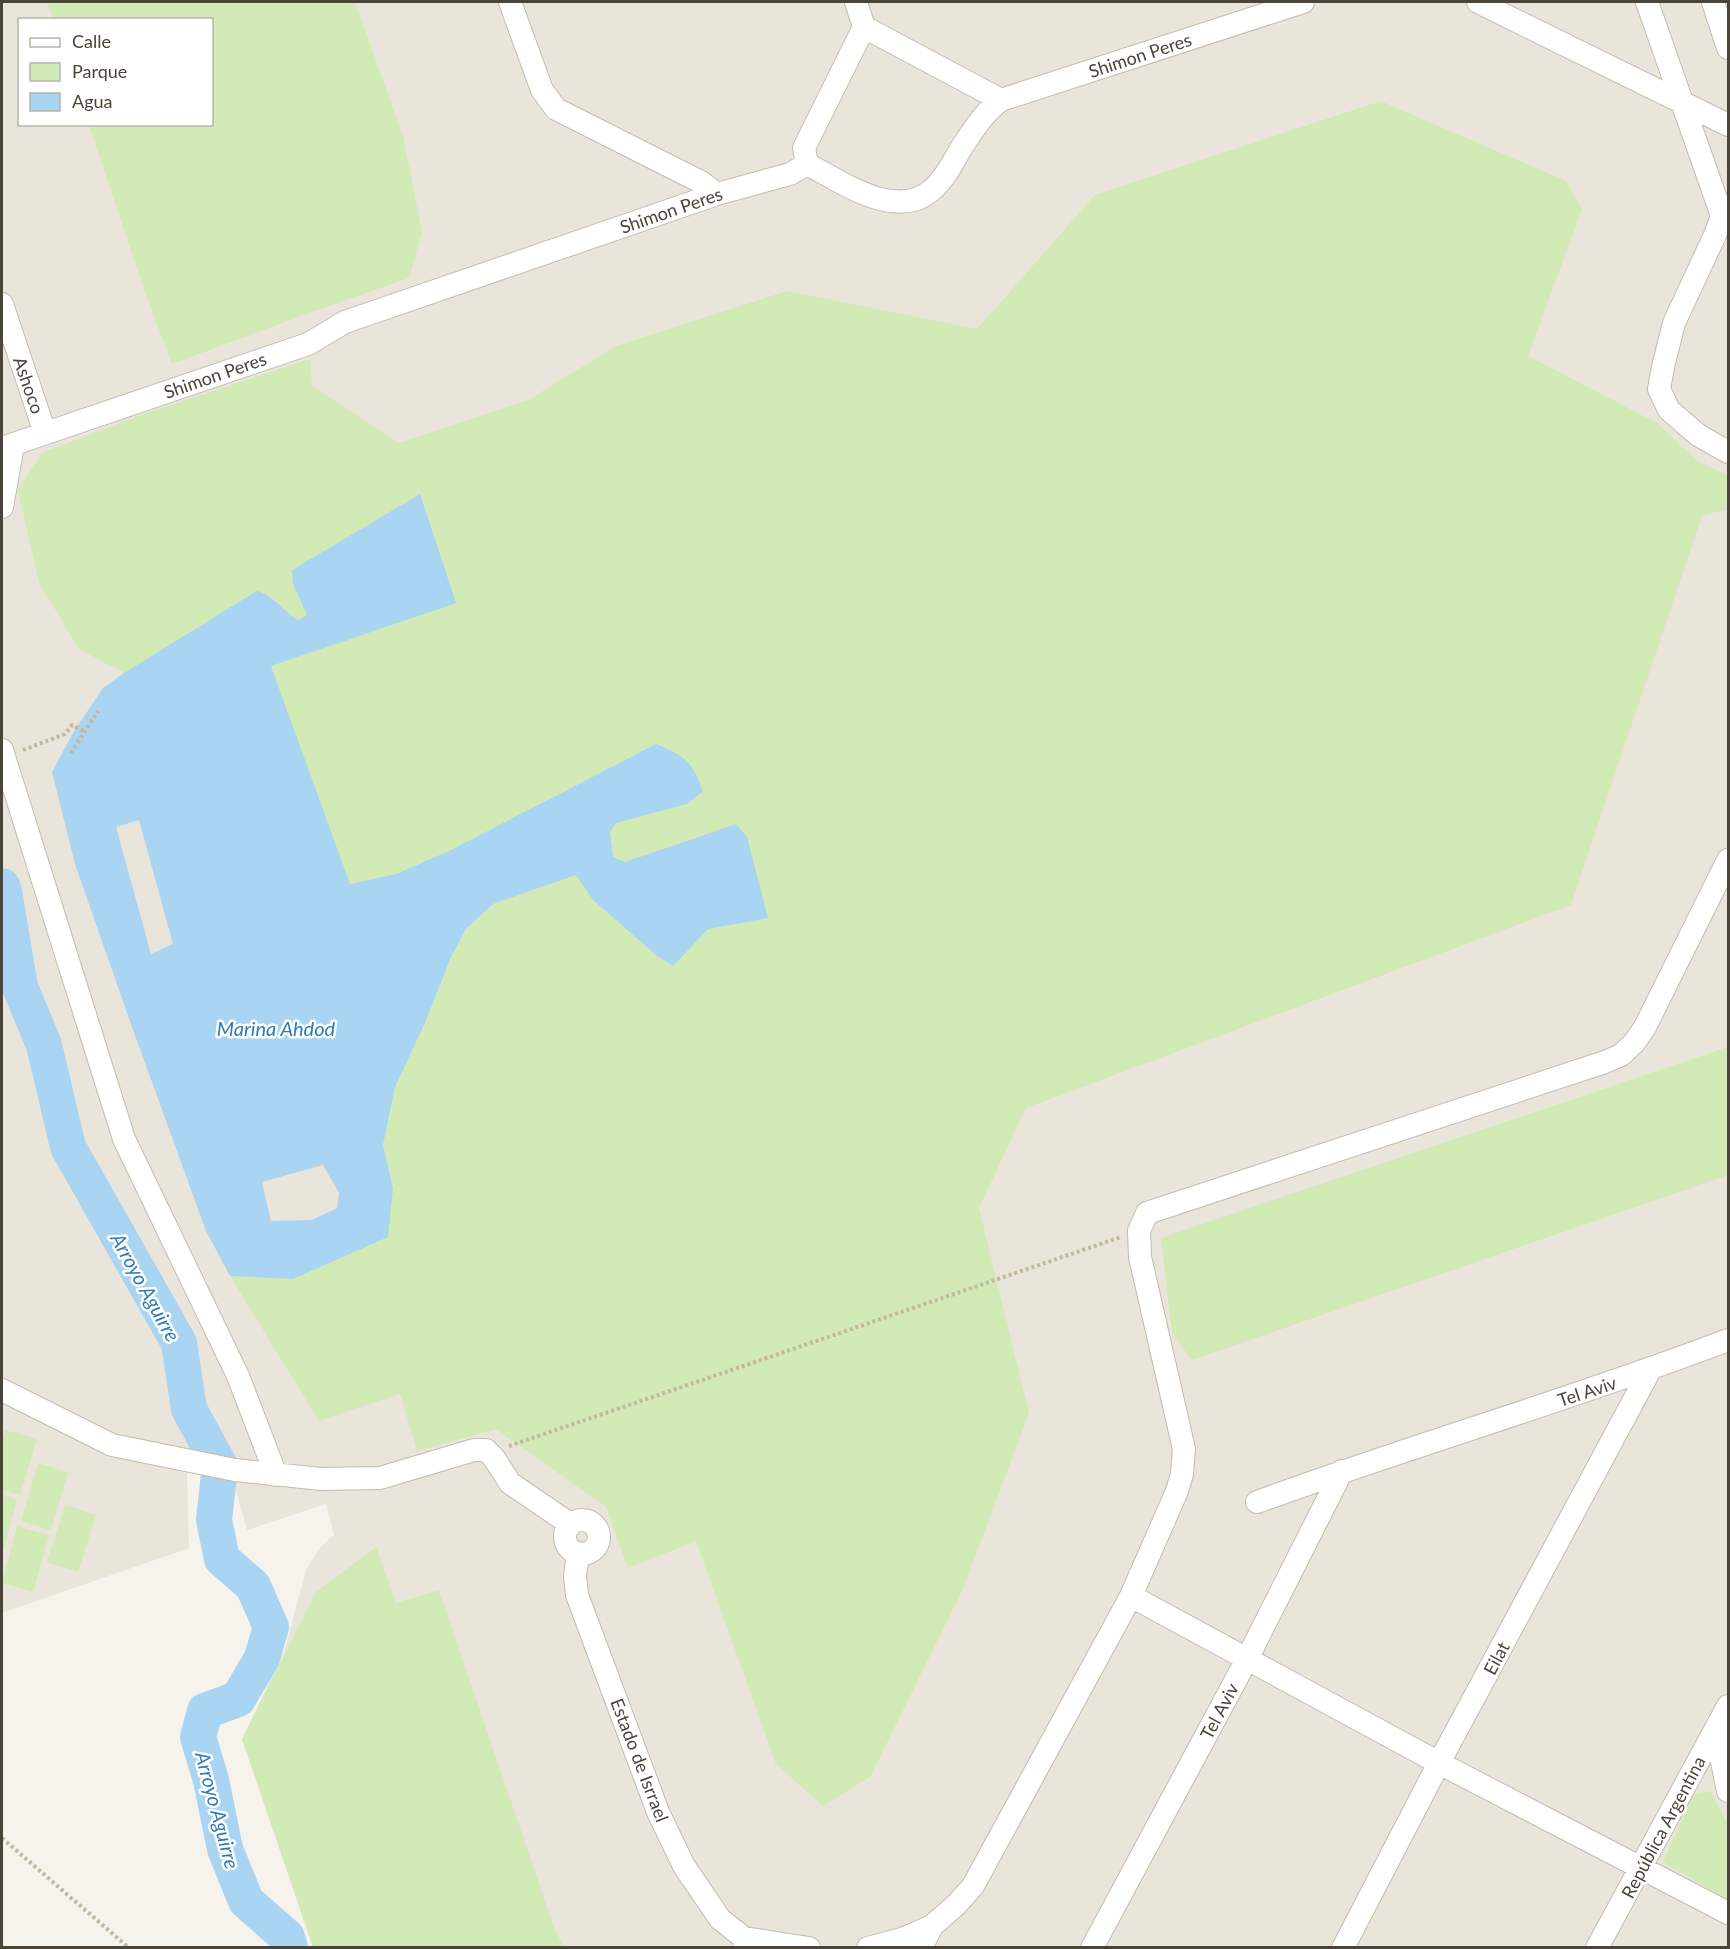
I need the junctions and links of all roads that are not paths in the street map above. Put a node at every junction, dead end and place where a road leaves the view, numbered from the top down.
1 (510, 2) edge
2 (856, 2) edge
3 (1303, 2) edge
4 (1478, 2) edge
5 (1647, 2) edge
6 (1713, 2) edge
7 (864, 27) junction
8 (1728, 48) edge
9 (1001, 100) junction
10 (1682, 103) junction
11 (1728, 125) edge
12 (807, 165) junction
13 (717, 194) junction
14 (2, 304) edge
15 (45, 433) junction
16 (7, 446) edge
17 (1728, 452) edge
18 (2, 507) edge
19 (3, 754) edge
20 (1728, 860) edge
21 (1728, 1340) edge
22 (1650, 1370) junction
23 (2, 1390) edge
24 (1342, 1472) junction
25 (276, 1475) junction
26 (1257, 1502) dead end
27 (1131, 1596) junction
28 (1247, 1659) junction
29 (1724, 1714) edge
30 (1439, 1763) junction
31 (1728, 1791) edge
32 (1641, 1868) junction
33 (1728, 1913) edge
34 (932, 1926) junction
35 (745, 1943) edge
36 (809, 1947) edge
37 (868, 1947) edge
38 (921, 1947) edge
39 (1092, 1947) edge
40 (1343, 1947) edge
41 (1597, 1947) edge

1 - 13 street
2 - 7 street
3 - 9 street, Shimon Peres
4 - 10 street
5 - 10 street
6 - 8 street
7 - 9 street
7 - 12 street
9 - 12 street, Shimon Peres
10 - 11 street
10 - 17 street
12 - 13 street, Shimon Peres
13 - 15 street, Shimon Peres
14 - 15 street, Ashoco
15 - 16 street, Shimon Peres
16 - 18 street
19 - 25 street
20 - 27 street
21 - 22 street, Tel Aviv
22 - 24 street, Tel Aviv
22 - 30 street, Eilat
23 - 25 street
24 - 26 street, Tel Aviv
24 - 28 street, Tel Aviv
25 - 35 street, Estado de Isrrael
27 - 28 street
27 - 34 street
28 - 30 street
28 - 39 street, Tel Aviv
29 - 31 street
29 - 32 street, República Argentina
30 - 32 street
30 - 40 street, Eilat
32 - 33 street
32 - 41 street, República Argentina
34 - 37 street
34 - 38 street
35 - 36 street

